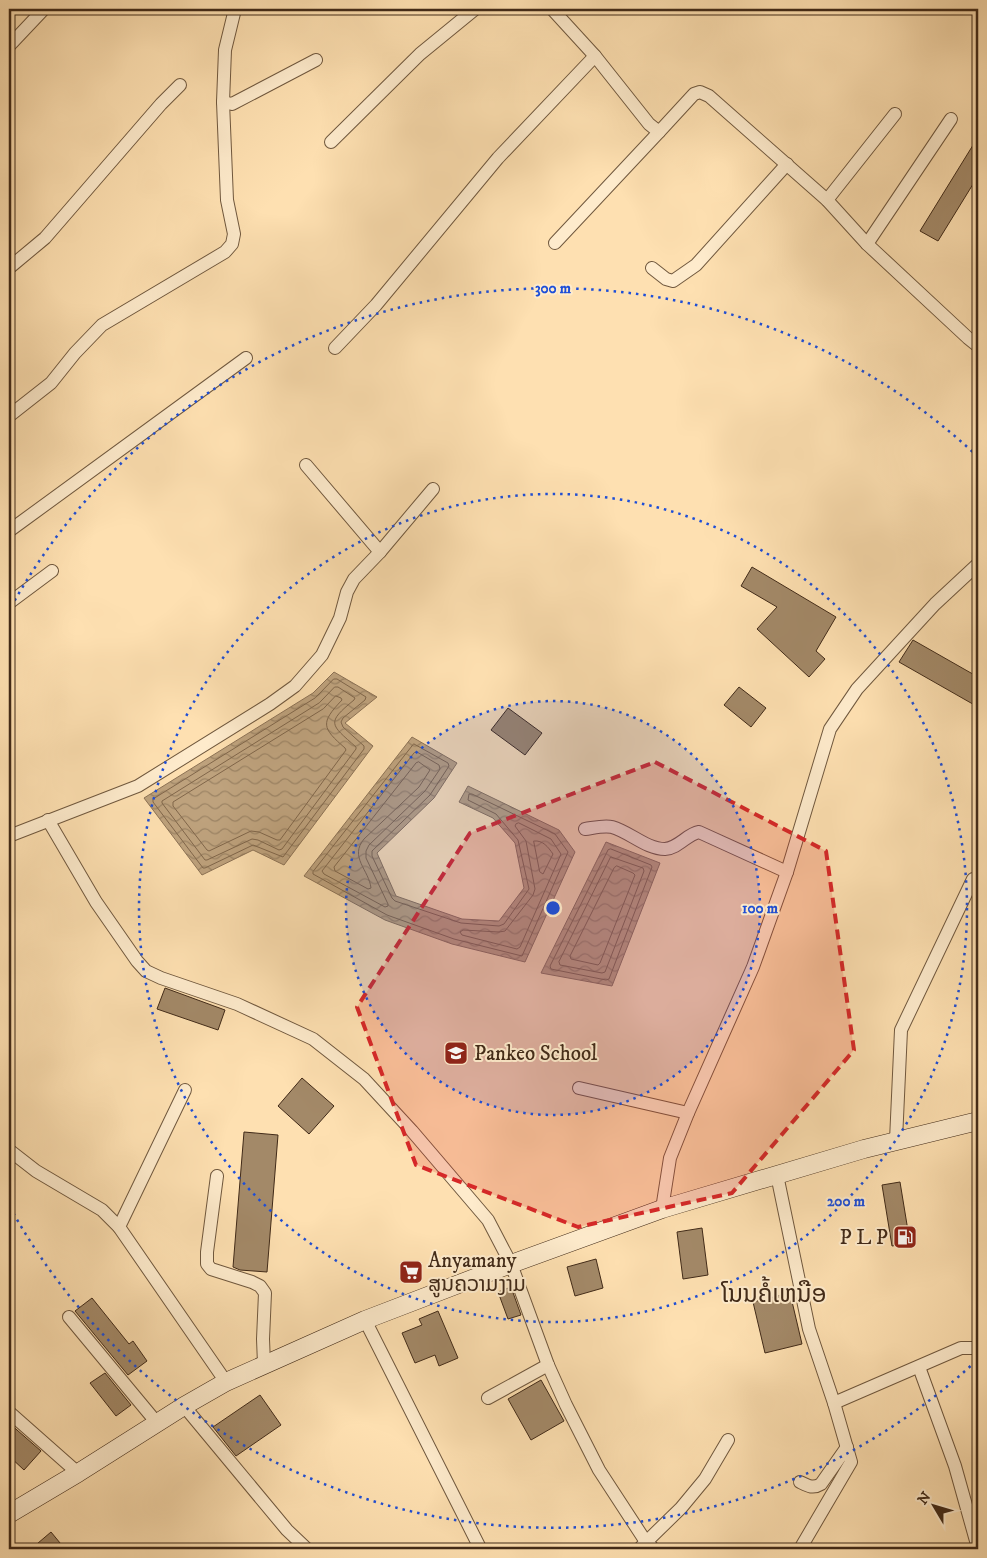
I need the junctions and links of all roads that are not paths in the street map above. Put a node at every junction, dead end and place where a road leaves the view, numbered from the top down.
1 (44, 9) edge
2 (236, 9) edge
3 (475, 9) edge
4 (552, 9) edge
5 (9, 46) edge
6 (595, 56) junction
7 (316, 60) dead end
8 (180, 85) dead end
9 (223, 102) junction
10 (895, 114) dead end
11 (951, 119) dead end
12 (659, 132) junction
13 (331, 142) dead end
14 (786, 164) junction
15 (828, 200) junction
16 (555, 243) dead end
17 (867, 244) junction
18 (9, 268) edge
19 (652, 268) dead end
20 (978, 346) edge
21 (334, 348) dead end
22 (246, 358) dead end
23 (9, 416) edge
24 (306, 465) dead end
25 (433, 489) dead end
26 (9, 531) edge
27 (380, 552) junction
28 (978, 564) edge
29 (52, 571) dead end
30 (9, 602) edge
31 (48, 820) junction
32 (585, 829) dead end
33 (9, 836) edge
34 (787, 872) junction
35 (978, 881) edge
36 (579, 1088) dead end
37 (185, 1090) dead end
38 (688, 1113) junction
39 (978, 1120) edge
40 (896, 1140) junction
41 (9, 1150) edge
42 (777, 1175) junction
43 (218, 1176) dead end
44 (662, 1209) junction
45 (119, 1227) junction
46 (510, 1264) junction
47 (69, 1317) dead end
48 (364, 1320) junction
49 (978, 1348) edge
50 (264, 1364) junction
51 (548, 1365) junction
52 (918, 1368) junction
53 (226, 1382) junction
54 (488, 1398) dead end
55 (834, 1403) junction
56 (184, 1406) junction
57 (9, 1412) edge
58 (157, 1423) junction
59 (728, 1440) dead end
60 (847, 1446) junction
61 (78, 1473) junction
62 (800, 1482) dead end
63 (9, 1514) edge
64 (479, 1546) dead end
65 (646, 1547) edge
66 (978, 1548) edge
67 (307, 1549) edge
68 (800, 1549) edge

1 - 5 street
2 - 9 street
3 - 13 street
4 - 6 street
6 - 12 street
6 - 21 street
7 - 9 street
8 - 18 street
9 - 23 street
10 - 15 street
11 - 17 street
12 - 14 street
12 - 16 street
14 - 15 street
14 - 19 street
15 - 17 street
17 - 20 street
22 - 26 street
24 - 27 street
25 - 27 street
27 - 31 street
28 - 34 street
29 - 30 street
31 - 33 street
31 - 46 street
32 - 34 street
34 - 38 street
35 - 40 street
36 - 38 street
37 - 45 street
38 - 44 street
39 - 40 main road
40 - 42 main road
41 - 45 street
42 - 44 main road
42 - 55 street
43 - 50 street
44 - 46 main road
45 - 53 street
46 - 48 main road
46 - 51 street
47 - 58 street
48 - 50 main road
48 - 64 street
49 - 52 street
50 - 53 main road
51 - 54 street
51 - 65 street
52 - 55 street
52 - 66 street
53 - 56 main road
55 - 60 street
56 - 58 main road
56 - 67 street
57 - 61 street
58 - 61 main road
59 - 65 street
60 - 62 street
60 - 68 street
61 - 63 main road

